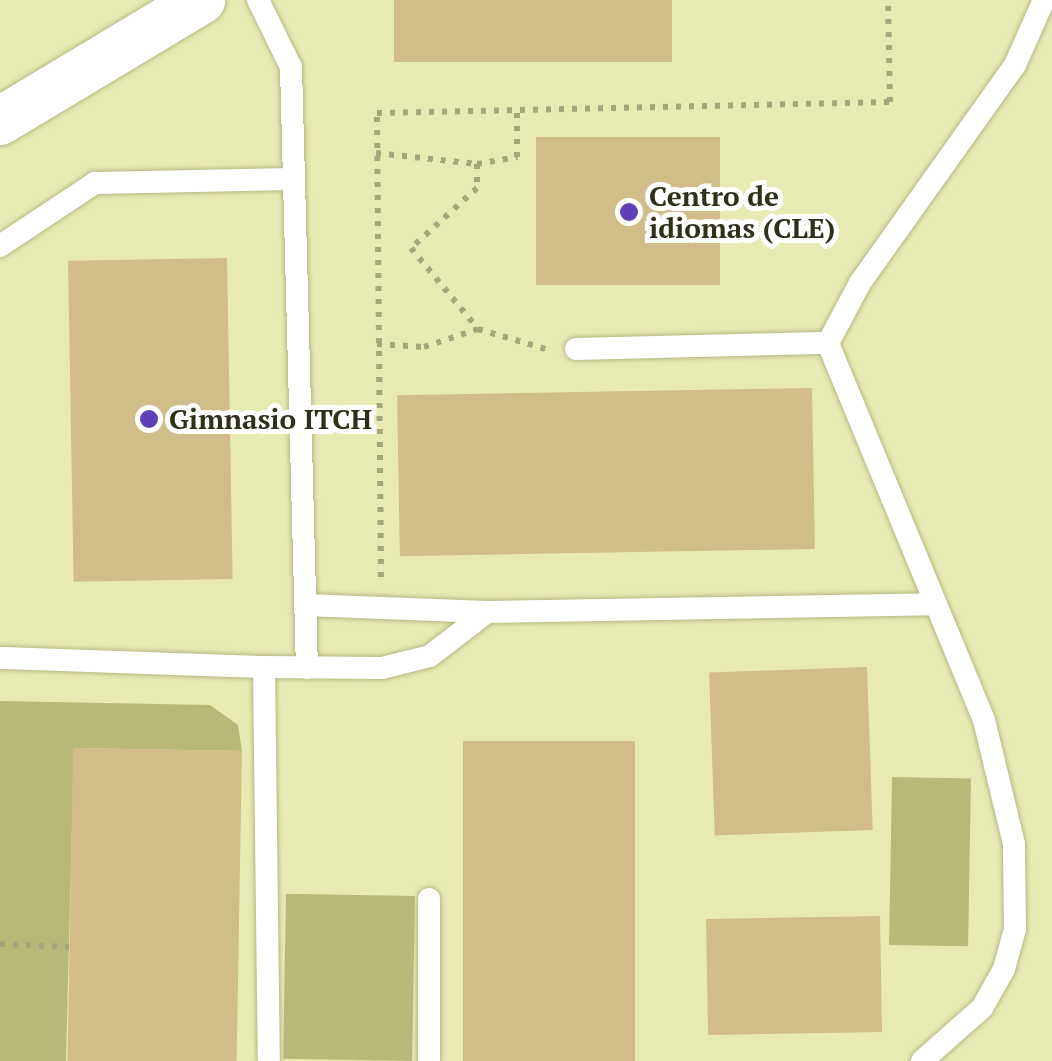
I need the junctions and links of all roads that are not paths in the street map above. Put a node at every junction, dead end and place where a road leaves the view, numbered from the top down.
1 (201, 0) edge
2 (258, 0) edge
3 (1044, 0) edge
4 (0, 122) edge
5 (292, 179) junction
6 (0, 246) edge
7 (828, 343) junction
8 (576, 349) road end
9 (934, 604) junction
10 (305, 605) junction
11 (487, 612) junction
12 (0, 658) edge
13 (264, 668) junction
14 (308, 668) junction
15 (429, 899) dead end
16 (269, 1061) edge
17 (429, 1061) edge
18 (922, 1061) edge

1 - 4 street
2 - 5 lane
3 - 7 lane
5 - 6 lane
5 - 10 lane
7 - 8 lane
7 - 9 lane
9 - 11 lane
9 - 18 lane
10 - 11 lane
10 - 14 lane
11 - 14 lane
12 - 13 lane
13 - 14 lane
13 - 16 lane
15 - 17 lane

